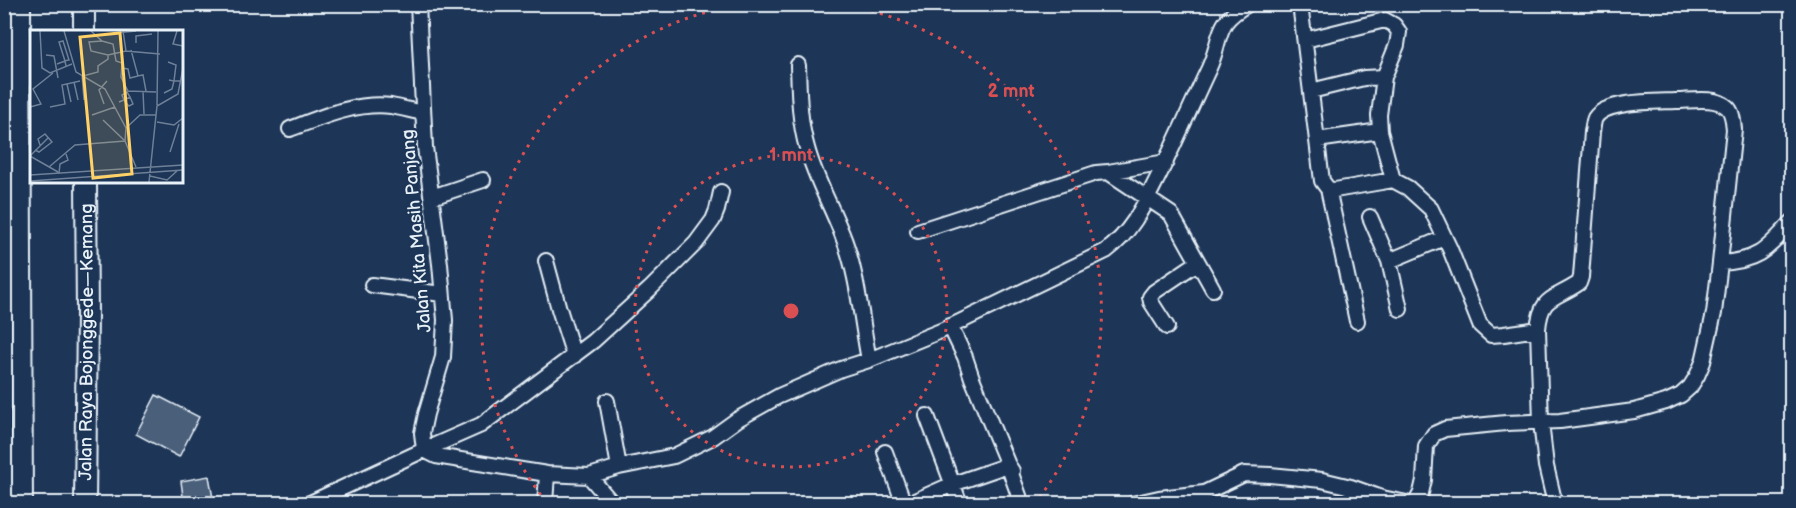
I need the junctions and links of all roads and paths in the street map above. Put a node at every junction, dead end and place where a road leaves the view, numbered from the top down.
1 (20, 4) edge
2 (84, 4) edge
3 (418, 4) edge
4 (1248, 4) edge
5 (1300, 4) edge
6 (84, 30) edge
7 (1305, 40) junction
8 (798, 65) dead end
9 (1384, 76) junction
10 (1311, 91) junction
11 (423, 113) junction
12 (290, 129) dead end
13 (1380, 131) junction
14 (1317, 140) junction
15 (1166, 162) junction
16 (1108, 172) junction
17 (483, 180) dead end
18 (1393, 180) junction
19 (86, 183) edge
20 (1328, 189) junction
21 (721, 192) dead end
22 (432, 196) junction
23 (1147, 199) junction
24 (1370, 217) dead end
25 (1791, 222) edge
26 (918, 231) dead end
27 (1444, 238) junction
28 (546, 261) dead end
29 (1389, 261) junction
30 (1197, 263) junction
31 (1720, 263) junction
32 (372, 285) dead end
33 (1213, 289) dead end
34 (442, 294) junction
35 (1400, 309) dead end
36 (1357, 321) dead end
37 (1167, 327) dead end
38 (946, 328) junction
39 (1538, 328) junction
40 (574, 356) junction
41 (869, 360) junction
42 (607, 401) dead end
43 (927, 416) dead end
44 (1541, 422) junction
45 (424, 450) junction
46 (885, 452) dead end
47 (1008, 465) junction
48 (619, 467) junction
49 (547, 474) junction
50 (589, 476) junction
51 (953, 484) junction
52 (1351, 487) junction
53 (22, 504) edge
54 (86, 504) edge
55 (308, 504) edge
56 (545, 504) edge
57 (613, 504) edge
58 (906, 504) edge
59 (960, 504) edge
60 (1022, 504) edge
61 (1031, 504) edge
62 (1132, 504) edge
63 (1350, 504) edge
64 (1414, 504) edge
65 (1555, 504) edge

1 - 53 highway
2 - 6 highway
3 - 11 street, Jalan Kita Masih Panjang
4 - 15 street
5 - 7 street
7 - 9 street
7 - 10 street
8 - 41 street
9 - 10 street
9 - 13 street
10 - 14 street
11 - 12 street
11 - 22 street, Jalan Kita Masih Panjang
13 - 14 street
13 - 18 street
14 - 20 street
15 - 16 street
15 - 23 street
16 - 23 street
16 - 26 street
17 - 22 street
18 - 20 street
18 - 27 street
19 - 54 highway, Jalan Raya Bojonggede—Kemang
20 - 36 street
21 - 40 street
22 - 34 street, Jalan Kita Masih Panjang
23 - 30 street
23 - 38 street
24 - 29 street
25 - 31 street
27 - 29 street
27 - 39 street
28 - 40 street
29 - 35 street
30 - 33 street
30 - 37 street
31 - 39 street
31 - 44 street
32 - 34 street
34 - 45 street, Jalan Kita Masih Panjang
38 - 41 street
38 - 47 street
39 - 44 street
40 - 45 street
41 - 48 street
42 - 48 street
43 - 51 street
44 - 64 street
44 - 65 street
45 - 49 street
45 - 55 street
46 - 58 street
47 - 51 street
47 - 60 street
47 - 61 street
48 - 50 street
49 - 50 street
49 - 56 street
50 - 57 street
51 - 58 street
51 - 59 street
52 - 62 street
52 - 63 street
52 - 64 street

